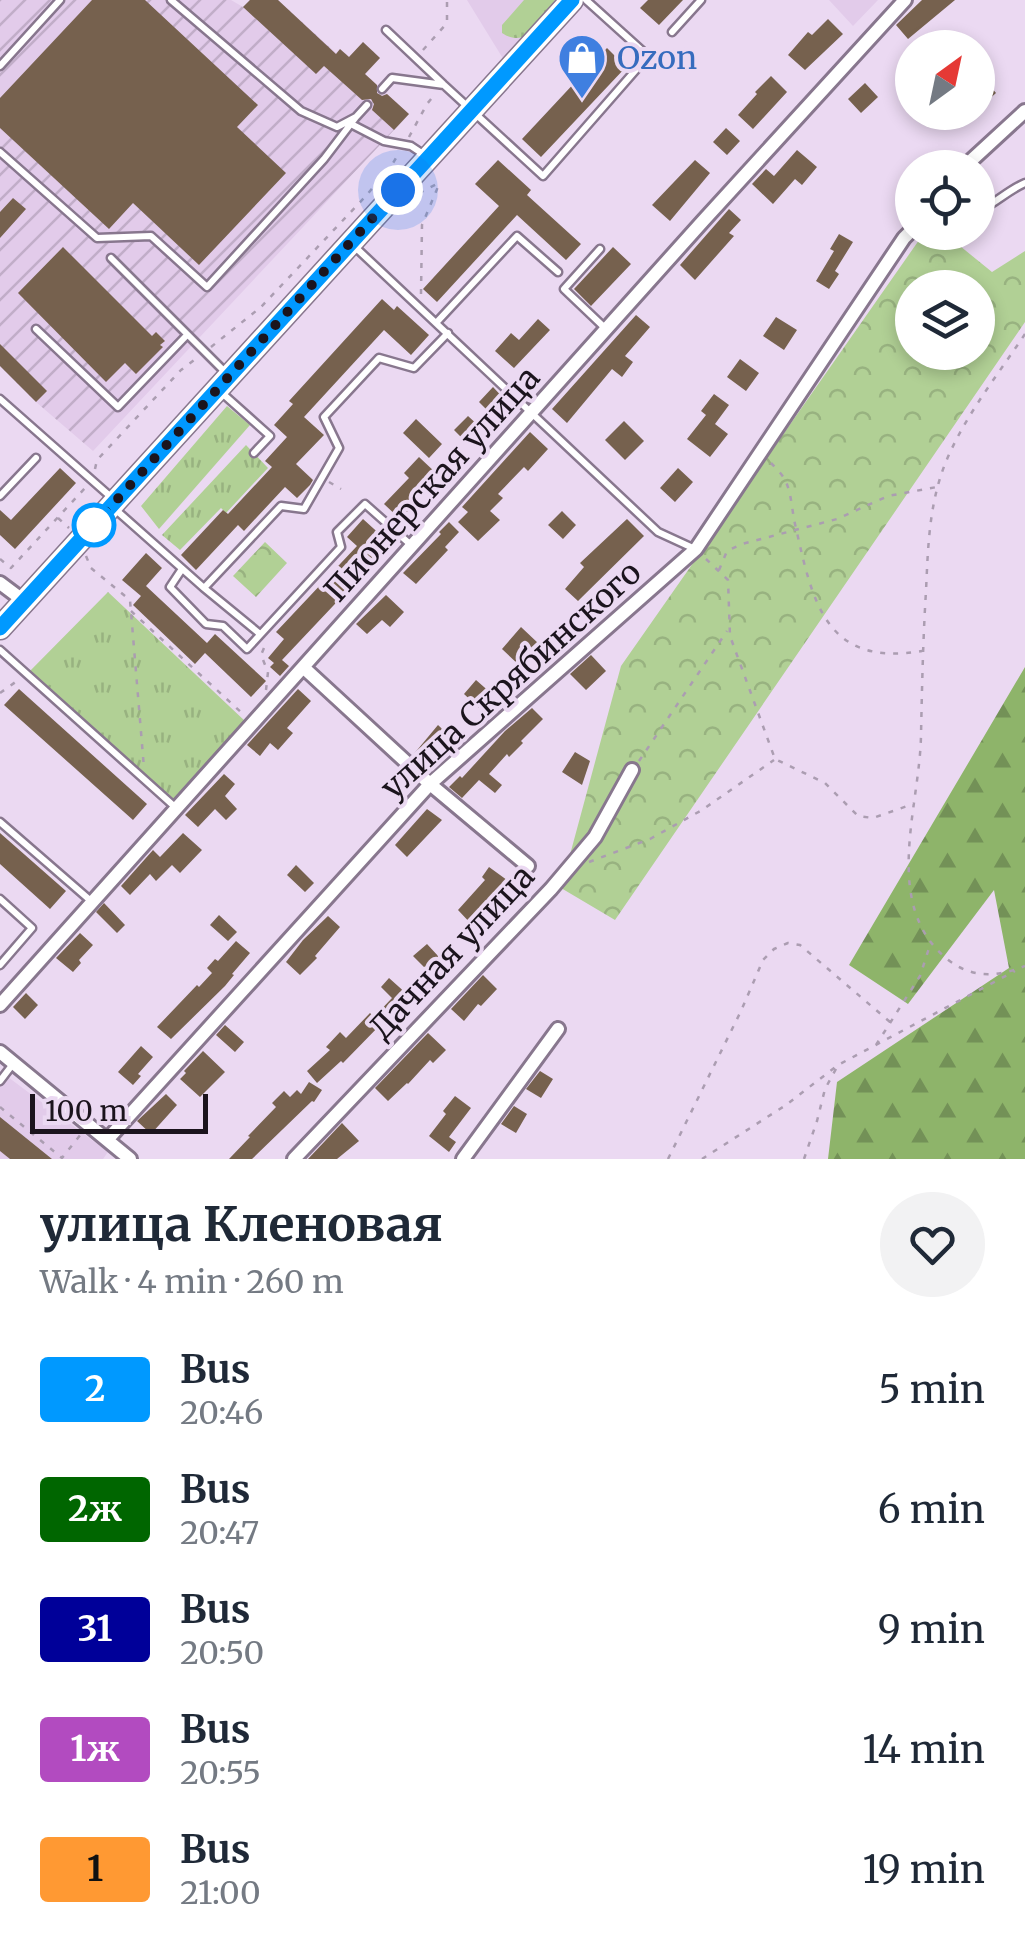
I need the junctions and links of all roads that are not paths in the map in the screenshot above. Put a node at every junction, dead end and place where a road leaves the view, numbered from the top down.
1 (60, 0) edge
2 (171, 0) edge
3 (572, 0) edge
4 (586, 0) edge
5 (701, 0) edge
6 (906, 0) edge
7 (386, 30) dead end
8 (672, 32) dead end
9 (0, 66) edge
10 (444, 84) junction
11 (382, 89) dead end
12 (367, 106) dead end
13 (471, 110) junction
14 (1025, 111) edge
15 (353, 121) junction
16 (983, 150) edge
17 (0, 152) edge
18 (428, 158) junction
19 (1025, 183) edge
20 (995, 202) edge
21 (351, 243) junction
22 (600, 249) dead end
23 (896, 250) edge
24 (111, 258) dead end
25 (558, 272) dead end
26 (436, 322) junction
27 (36, 329) dead end
28 (607, 330) junction
29 (448, 334) junction
30 (187, 336) junction
31 (223, 382) junction
32 (0, 398) edge
33 (533, 413) junction
34 (254, 452) dead end
35 (36, 458) dead end
36 (0, 496) edge
37 (114, 503) junction
38 (413, 546) junction
39 (696, 550) junction
40 (182, 569) junction
41 (0, 582) edge
42 (204, 588) junction
43 (24, 601) junction
44 (0, 628) edge
45 (260, 634) junction
46 (0, 650) edge
47 (304, 667) junction
48 (632, 770) road end
49 (430, 784) junction
50 (176, 808) junction
51 (0, 822) edge
52 (528, 866) dead end
53 (0, 899) edge
54 (92, 902) junction
55 (0, 965) edge
56 (3, 995) edge
57 (558, 1029) dead end
58 (0, 1052) edge
59 (14, 1063) junction
60 (0, 1081) edge
61 (107, 1140) junction
62 (130, 1159) edge
63 (294, 1159) edge
64 (463, 1159) edge

1 - 9 lane
2 - 15 lane
3 - 13 main road
4 - 13 lane
5 - 8 lane
6 - 28 street, Пионерская улица
7 - 10 lane
10 - 11 lane
10 - 13 lane
12 - 15 lane
13 - 18 main road
14 - 16 street
15 - 17 lane
15 - 18 lane
18 - 21 main road
19 - 20 lane
21 - 26 lane
21 - 31 main road
22 - 28 lane
23 - 39 street, улица Скрябинского
24 - 30 lane
25 - 26 lane
26 - 29 lane
27 - 30 lane
28 - 33 street, Пионерская улица
29 - 33 lane
29 - 42 lane
30 - 31 lane
31 - 34 lane
31 - 37 main road
32 - 37 lane
33 - 38 street, Пионерская улица
33 - 39 lane
35 - 36 lane
37 - 40 lane
37 - 43 main road
38 - 45 lane
38 - 47 street, Пионерская улица
39 - 49 street, улица Скрябинского
40 - 42 lane
40 - 45 lane
41 - 43 street
42 - 45 lane
43 - 44 main road
46 - 50 lane
47 - 49 street
47 - 50 street, Пионерская улица
48 - 63 street, Дачная улица
49 - 52 street
49 - 61 street, улица Скрябинского
50 - 54 street, Пионерская улица
51 - 54 lane
53 - 55 lane
54 - 56 street, Пионерская улица
57 - 64 street
58 - 59 street
59 - 60 lane
59 - 61 street
61 - 62 street

